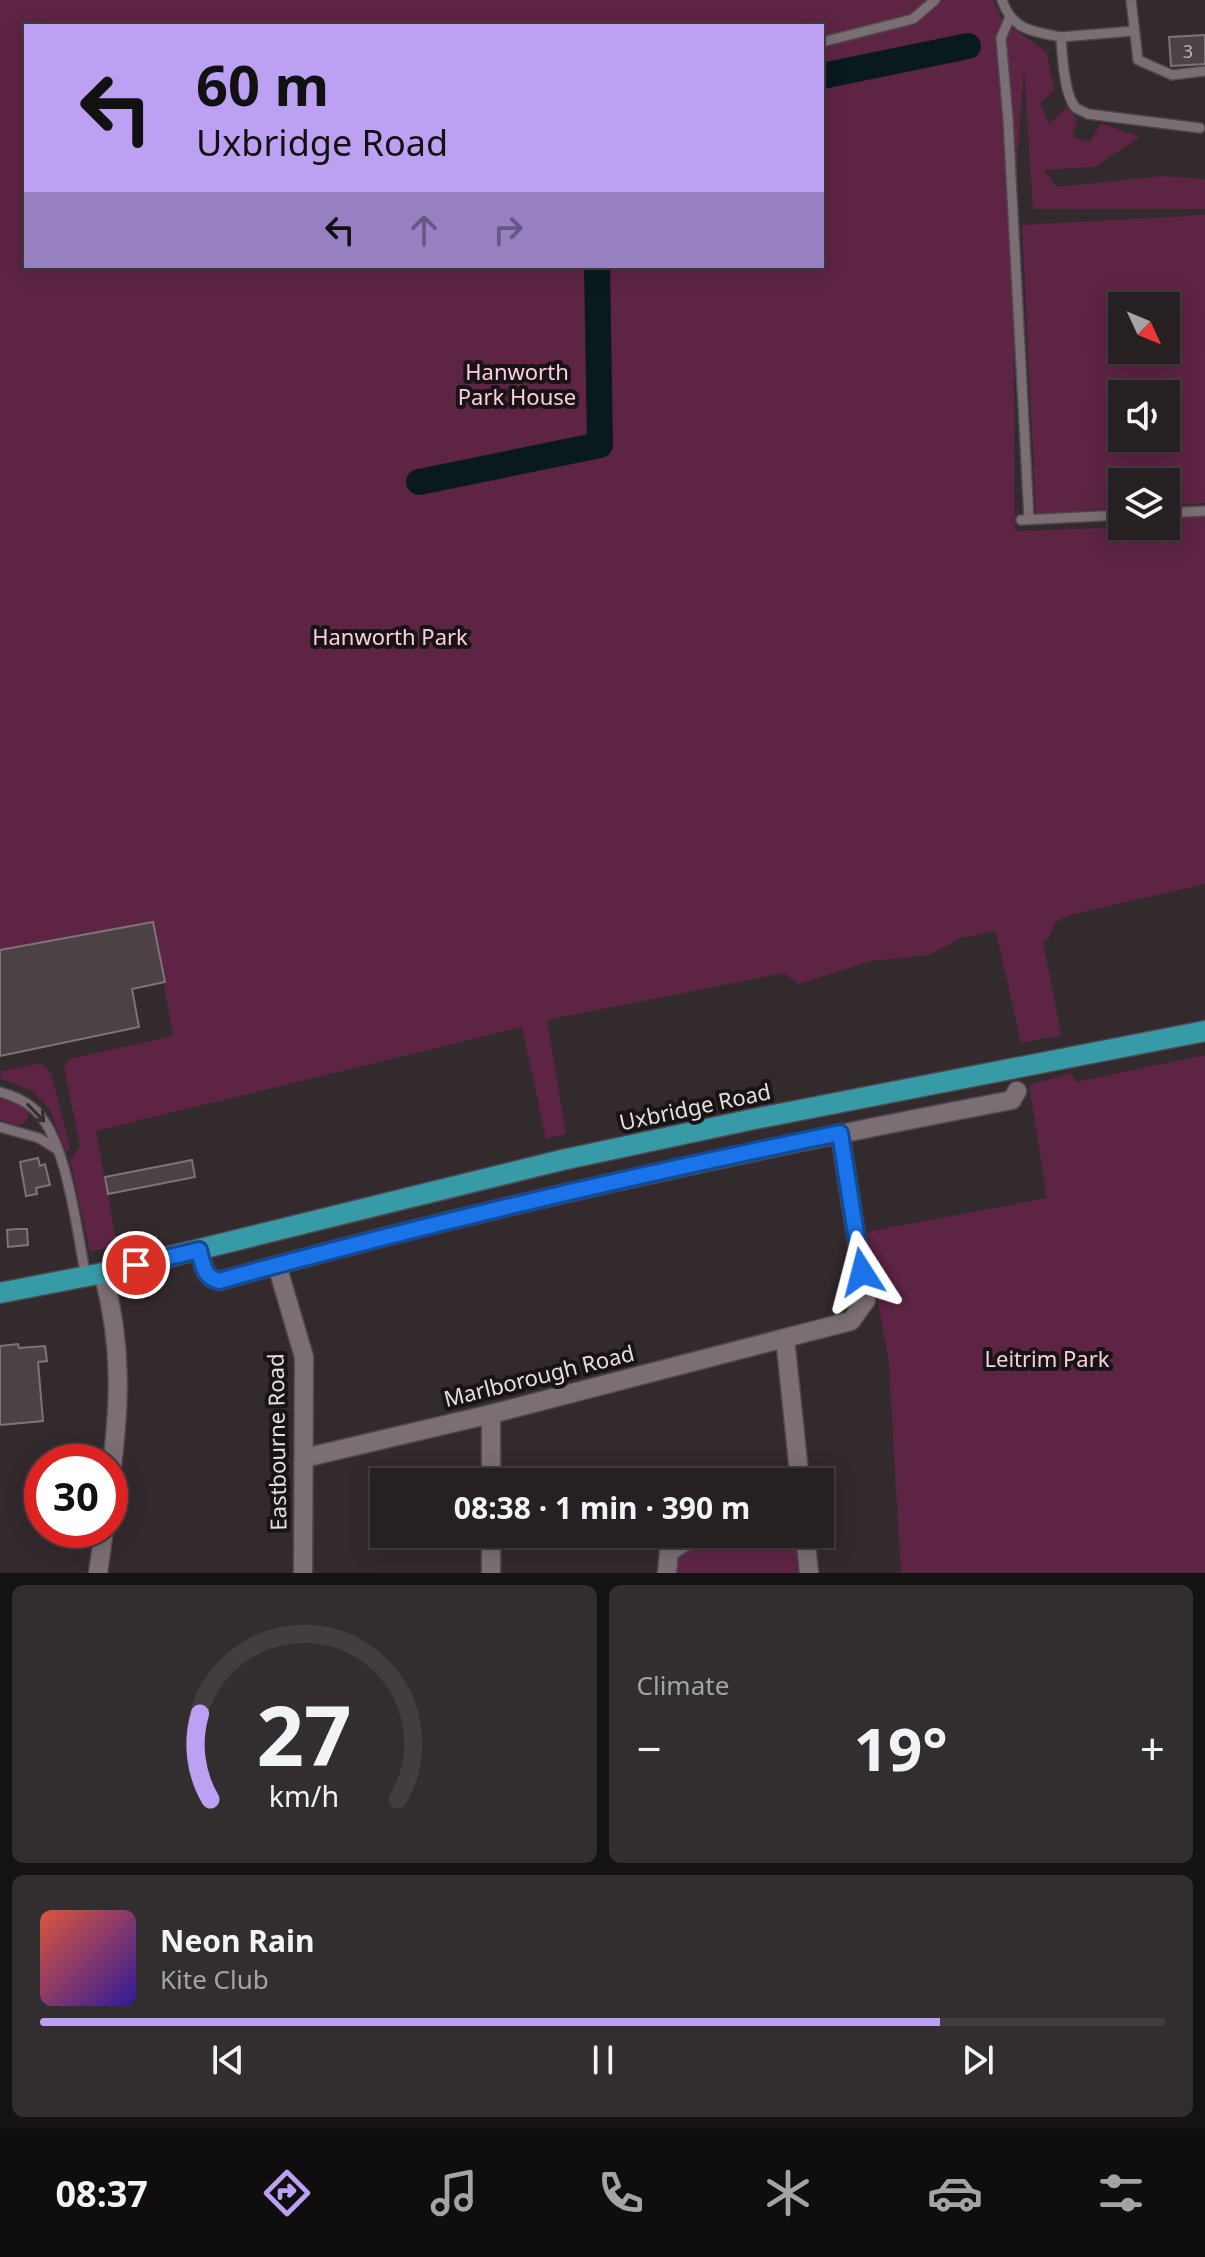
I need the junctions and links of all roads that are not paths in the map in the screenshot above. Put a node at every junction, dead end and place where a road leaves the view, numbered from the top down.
1 (935, 0) edge
2 (1002, 0) edge
3 (1131, 0) edge
4 (1010, 17) junction
5 (1134, 31) junction
6 (1061, 37) junction
7 (824, 41) edge
8 (1205, 71) edge
9 (1200, 128) dead end
10 (1205, 511) edge
11 (1180, 512) edge
12 (1108, 516) edge
13 (1205, 1031) edge
14 (1017, 1091) dead end
15 (0, 1092) edge
16 (0, 1127) edge
17 (840, 1133) junction
18 (58, 1150) junction
19 (199, 1250) junction
20 (277, 1265) junction
21 (94, 1275) junction
22 (0, 1293) edge
23 (785, 1338) junction
24 (491, 1414) junction
25 (115, 1444) edge
26 (304, 1458) junction
27 (491, 1468) edge
28 (799, 1468) edge
29 (101, 1548) edge
30 (491, 1548) edge
31 (675, 1548) edge
32 (806, 1548) edge
33 (98, 1573) edge
34 (303, 1573) edge
35 (491, 1573) edge
36 (667, 1573) edge
37 (809, 1573) edge

1 - 7 lane
2 - 4 lane
3 - 5 lane
4 - 6 lane
4 - 12 lane
5 - 6 lane
5 - 8 lane
6 - 9 lane
10 - 11 lane
13 - 19 main road, Uxbridge Road
14 - 17 street
15 -> 18 lane
16 - 18 lane
17 - 20 street
17 - 23 street, Marlborough Road
18 - 21 lane
19 - 20 street
19 - 21 main road, Uxbridge Road
20 - 26 street, Eastbourne Road
21 - 22 main road, Uxbridge Road
21 - 25 street
23 - 24 street, Marlborough Road
23 - 28 street
24 - 26 street, Marlborough Road
24 - 27 street
26 - 34 street, Eastbourne Road
29 - 33 street
30 - 35 street
31 - 36 street
32 - 37 street

